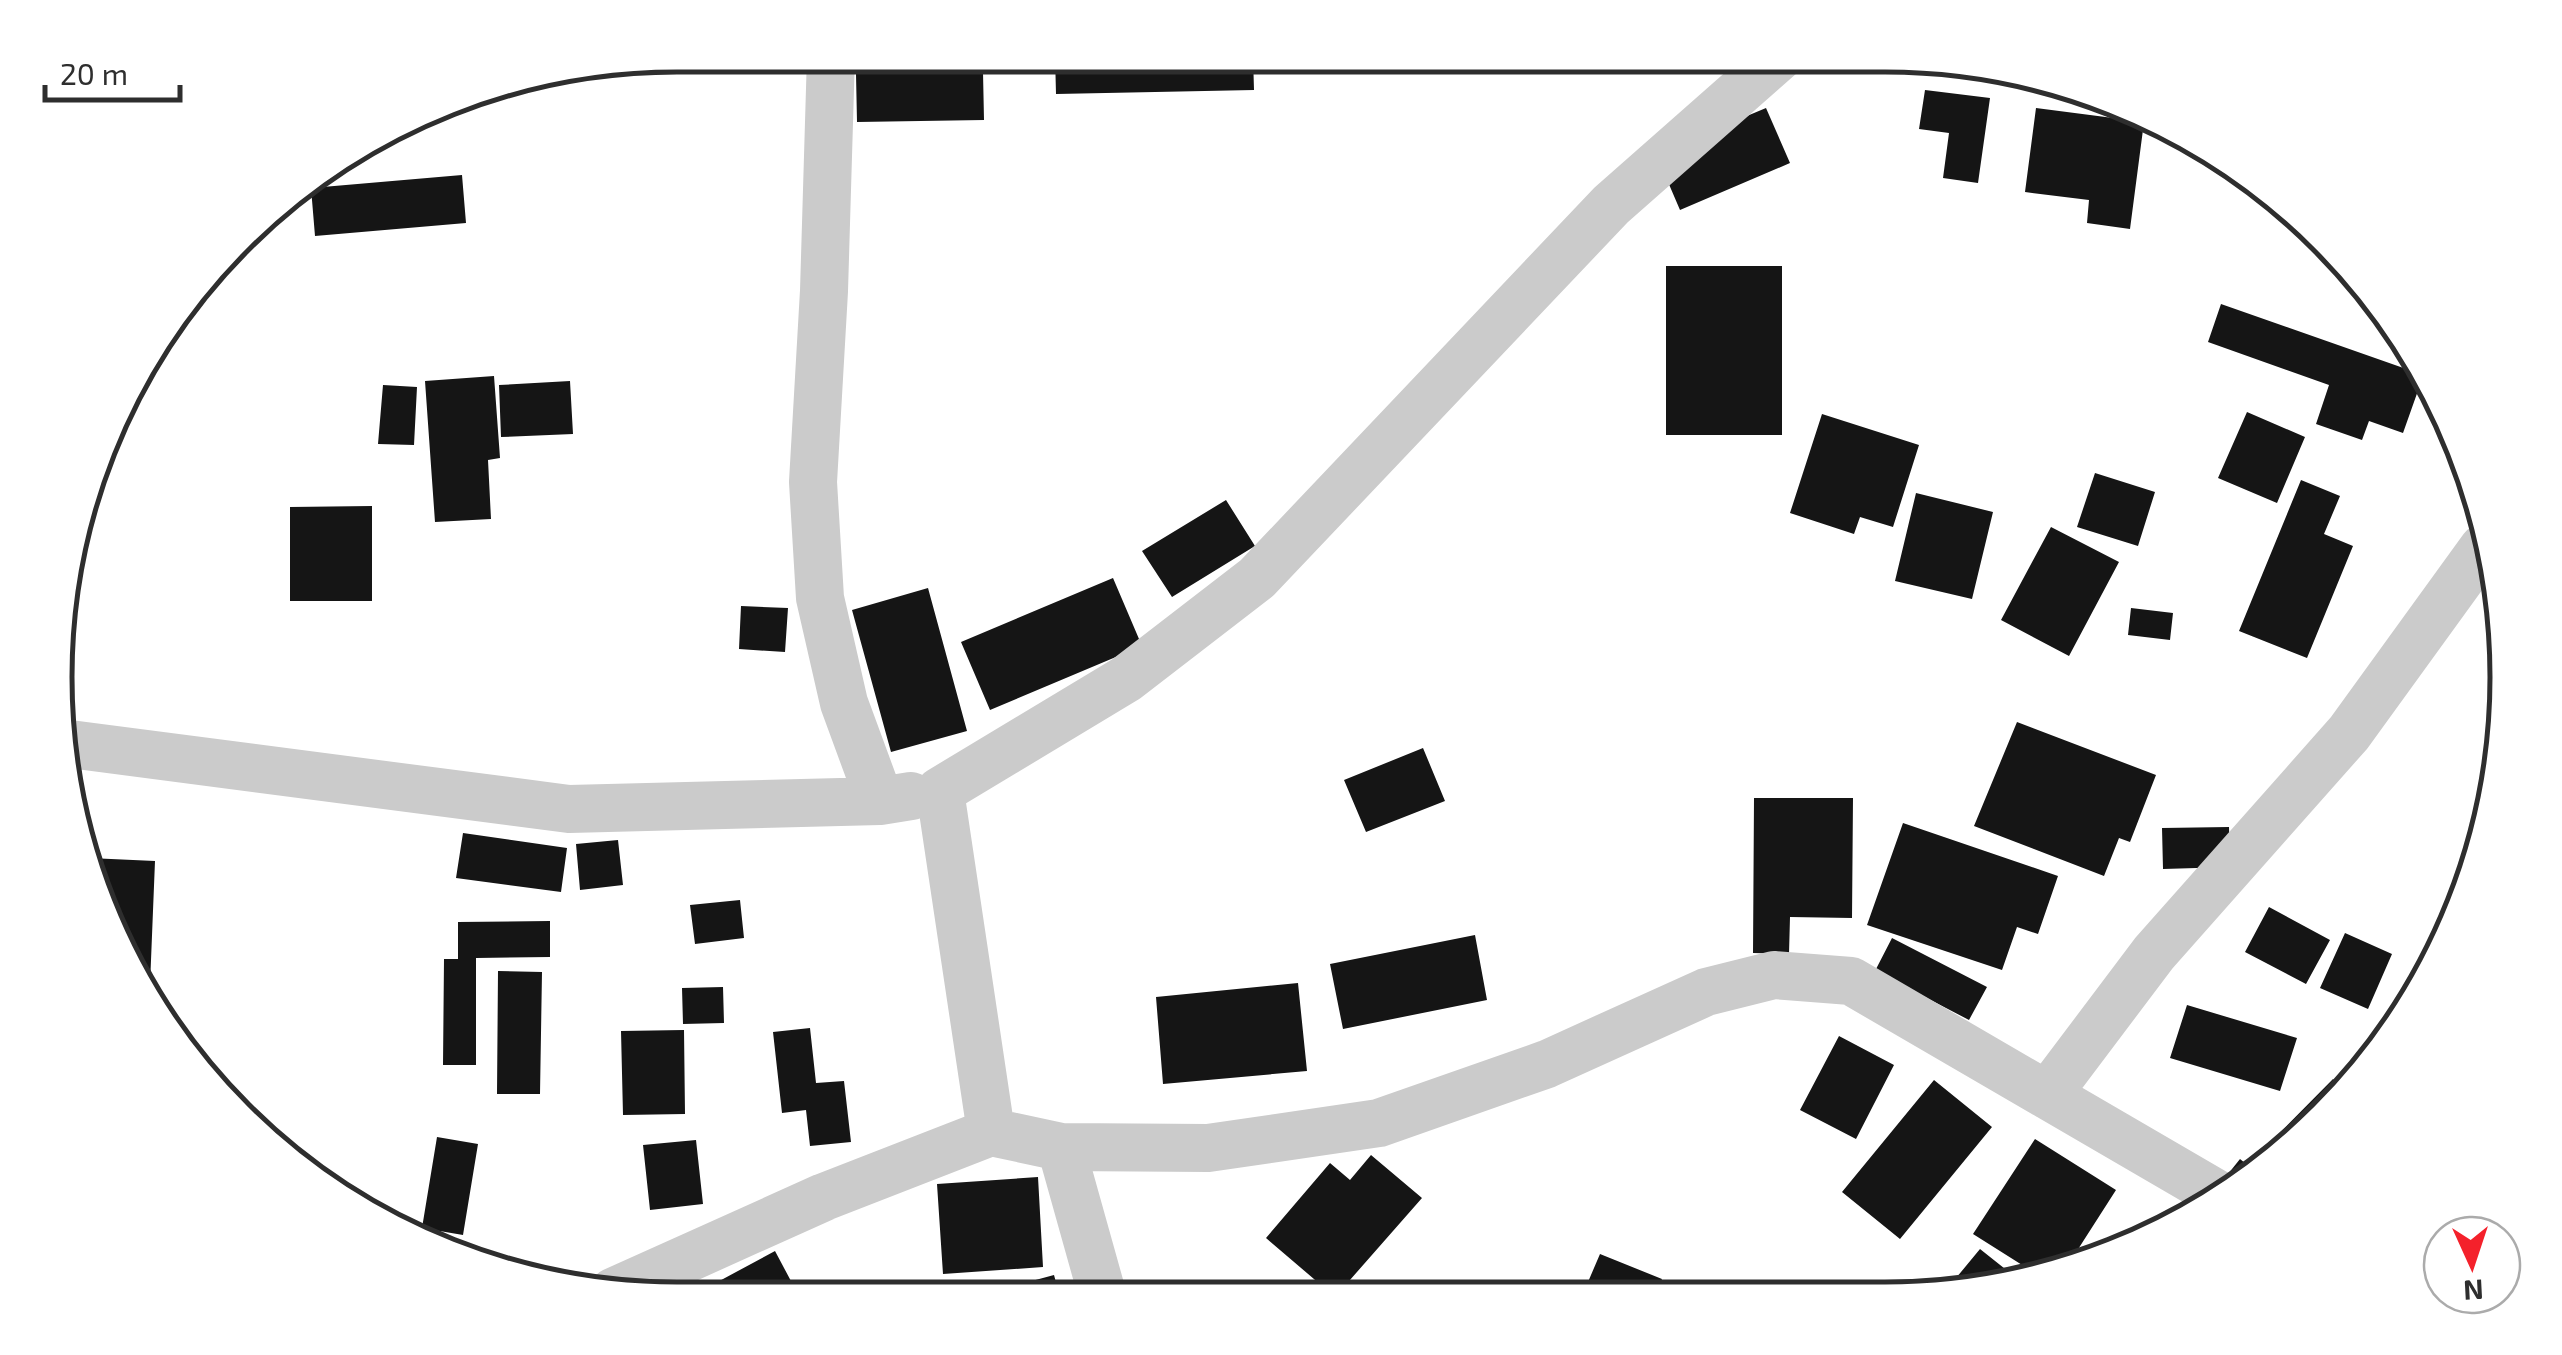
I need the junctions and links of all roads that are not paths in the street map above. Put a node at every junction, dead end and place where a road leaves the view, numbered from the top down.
1 (831, 72) edge
2 (1762, 72) edge
3 (2477, 556) edge
4 (77, 745) edge
5 (940, 792) junction
6 (880, 800) junction
7 (2046, 1095) junction
8 (991, 1132) junction
9 (1061, 1146) junction
10 (2208, 1189) edge
11 (638, 1281) edge
12 (1099, 1282) edge

1 - 6 street
2 - 5 street
3 - 7 street
4 - 6 street
5 - 6 street
5 - 8 street
7 - 9 street
7 - 10 street
8 - 9 street
8 - 11 street
9 - 12 street

